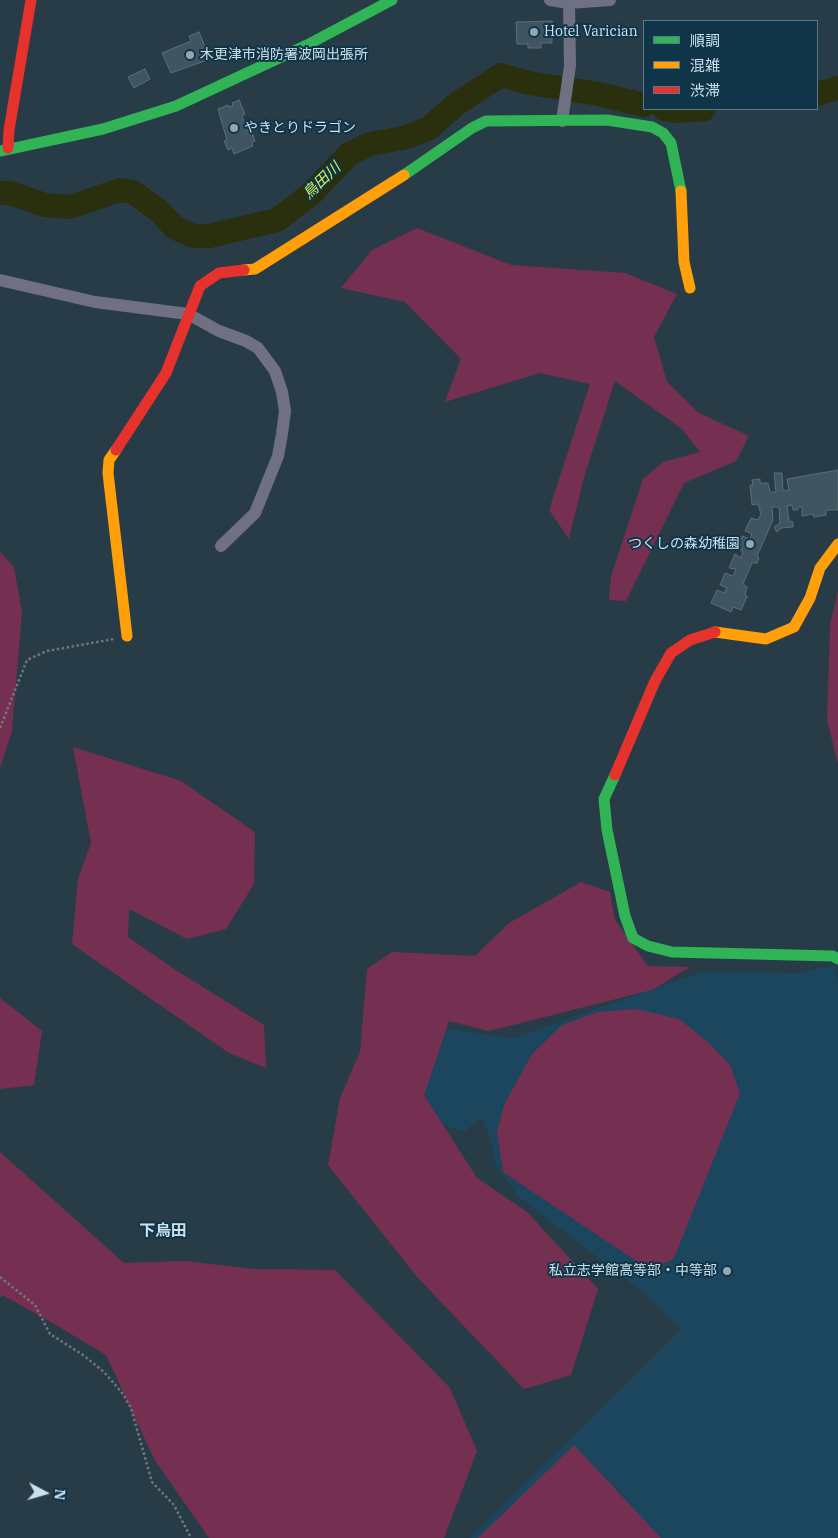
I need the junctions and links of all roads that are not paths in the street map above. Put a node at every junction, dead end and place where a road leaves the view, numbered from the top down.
1 (30, 0) edge
2 (392, 0) edge
3 (550, 0) edge
4 (610, 0) edge
5 (569, 3) junction
6 (378, 5) edge
7 (564, 116) junction
8 (4, 149) edge
9 (0, 280) edge
10 (690, 288) dead end
11 (188, 314) junction
12 (838, 544) edge
13 (221, 546) dead end
14 (127, 636) road end
15 (838, 959) edge

1 - 8 street
2 - 6 street
3 - 5 street
4 - 5 street
5 - 7 street
6 - 8 street
7 - 10 street
7 - 11 street
9 - 11 street
11 - 13 street
11 - 14 street
12 - 15 street

